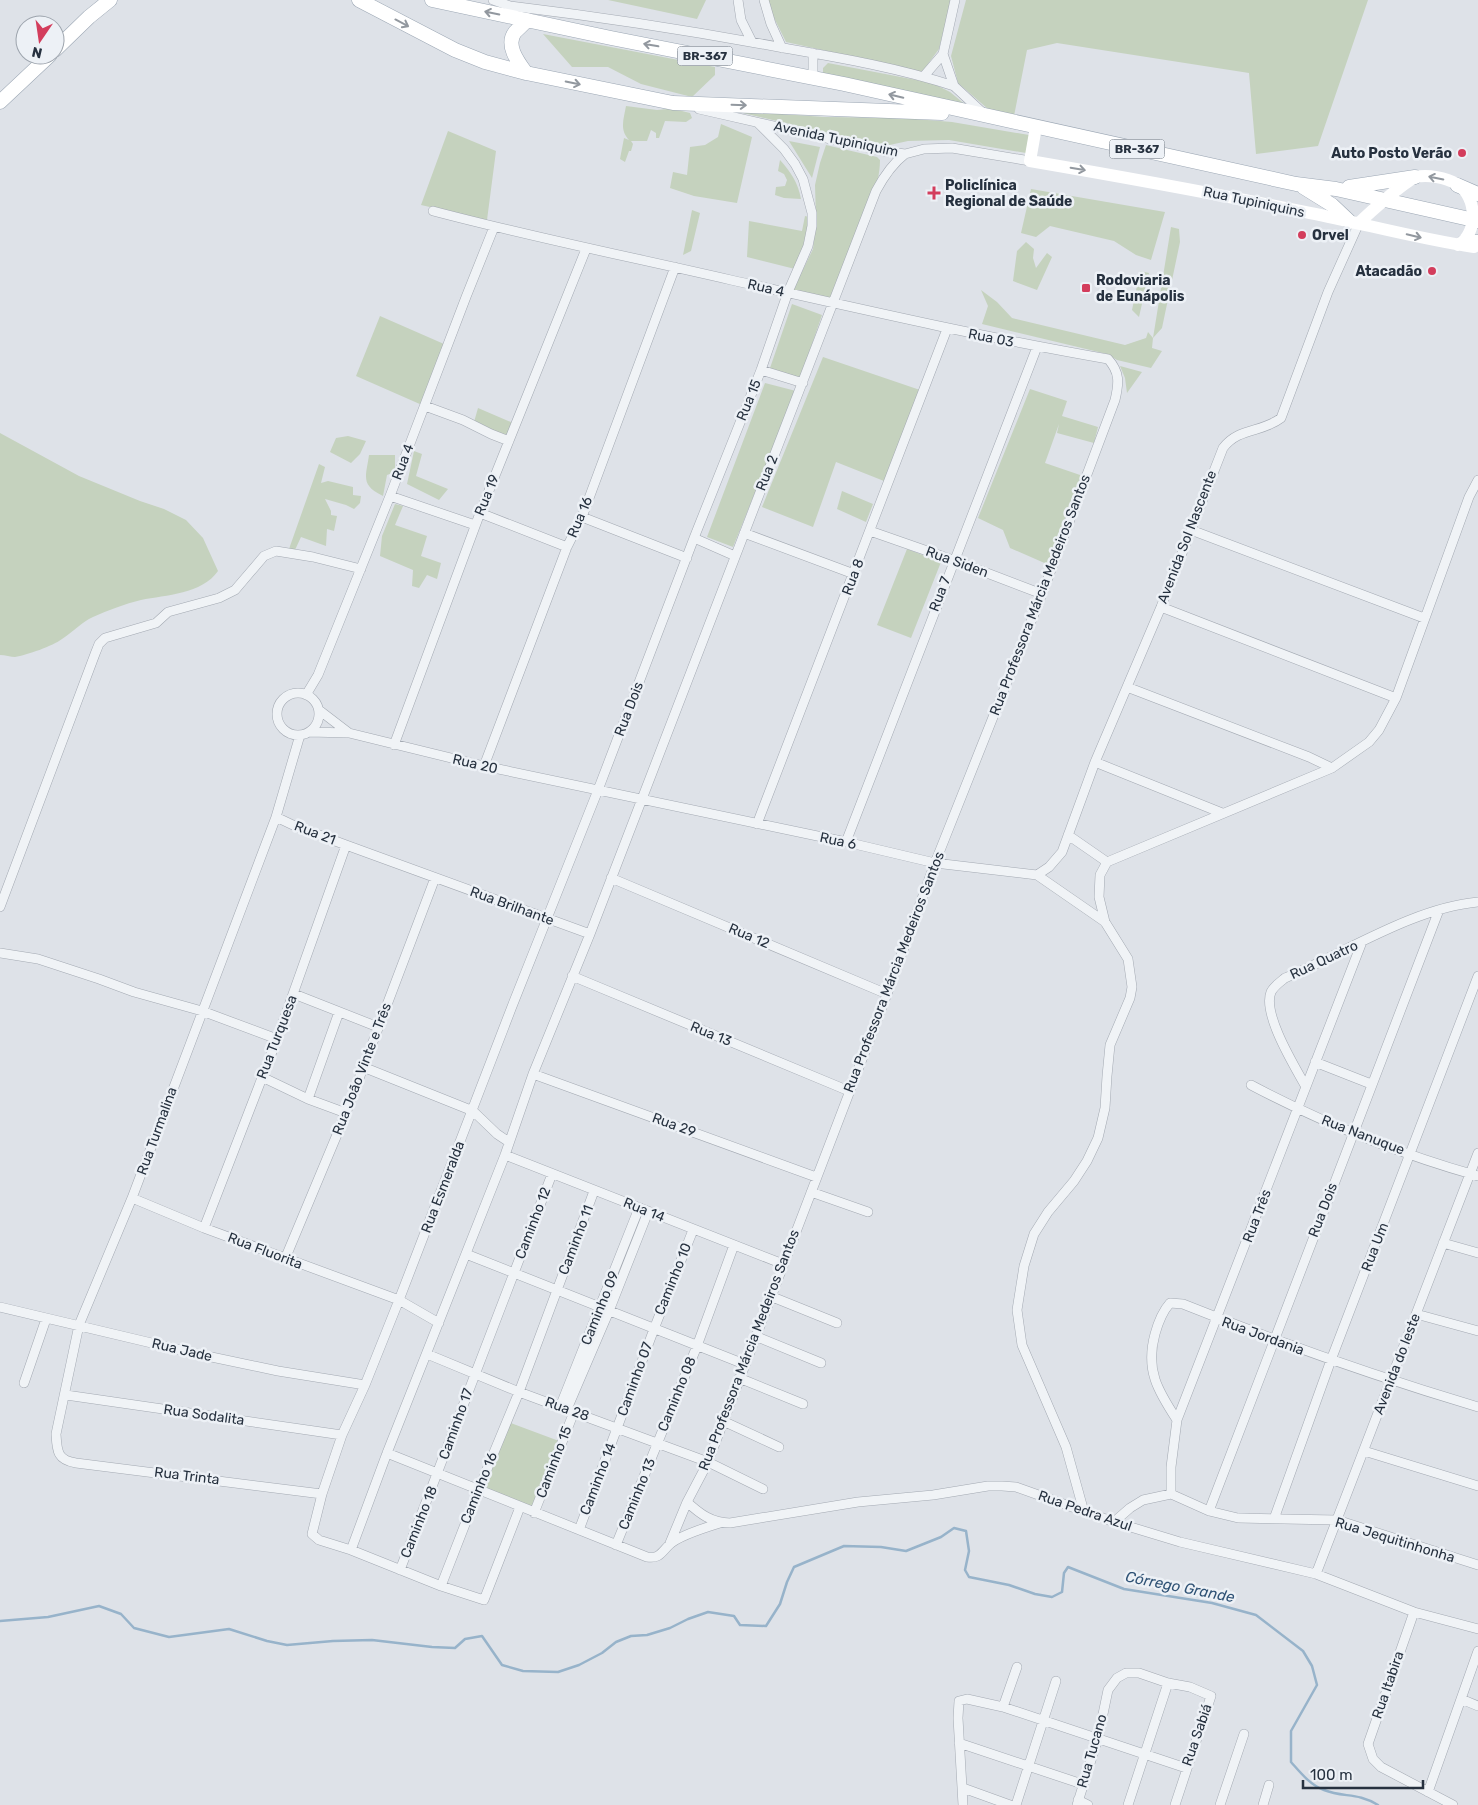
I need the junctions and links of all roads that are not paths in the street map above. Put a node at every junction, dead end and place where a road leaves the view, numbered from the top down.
1 (110, 0) edge
2 (359, 0) edge
3 (432, 0) edge
4 (493, 0) edge
5 (738, 0) edge
6 (764, 0) edge
7 (955, 0) edge
8 (528, 20) junction
9 (65, 40) edge
10 (752, 42) junction
11 (782, 48) junction
12 (812, 53) junction
13 (943, 54) junction
14 (39, 65) edge
15 (526, 73) junction
16 (924, 76) junction
17 (813, 78) junction
18 (954, 86) junction
19 (0, 102) edge
20 (673, 103) junction
21 (982, 116) junction
22 (758, 123) junction
23 (1036, 127) junction
24 (905, 154) junction
25 (1030, 161) junction
26 (1414, 178) junction
27 (1296, 184) junction
28 (1457, 184) junction
29 (1336, 189) junction
30 (1478, 194) edge
31 (1386, 200) junction
32 (433, 211) dead end
33 (1477, 220) edge
34 (1355, 222) junction
35 (494, 228) junction
36 (1467, 243) edge
37 (1478, 248) edge
38 (586, 249) junction
39 (675, 267) junction
40 (788, 292) junction
41 (833, 303) junction
42 (947, 329) junction
43 (1037, 347) junction
44 (761, 370) junction
45 (803, 383) junction
46 (1115, 400) joint
47 (425, 406) junction
48 (509, 441) junction
49 (1478, 480) edge
50 (390, 496) junction
51 (480, 513) junction
52 (582, 516) junction
53 (475, 525) junction
54 (1191, 530) junction
55 (870, 531) junction
56 (744, 533) junction
57 (694, 538) junction
58 (568, 547) junction
59 (735, 556) junction
60 (687, 558) junction
61 (954, 560) junction
62 (361, 569) junction
63 (854, 574) junction
64 (1042, 594) junction
65 (1161, 607) junction
66 (663, 617) joint
67 (1424, 618) junction
68 (1127, 687) junction
69 (306, 695) junction
70 (1396, 698) junction
71 (318, 710) junction
72 (309, 732) junction
73 (349, 734) junction
74 (300, 735) junction
75 (394, 745) junction
76 (1095, 762) junction
77 (484, 766) junction
78 (1332, 768) junction
79 (598, 790) junction
80 (641, 799) junction
81 (594, 801) joint
82 (1222, 814) junction
83 (276, 817) junction
84 (757, 824) junction
85 (1068, 836) junction
86 (846, 842) junction
87 (346, 845) junction
88 (1107, 862) junction
89 (934, 863) junction
90 (1036, 875) junction
91 (435, 878) junction
92 (611, 878) junction
93 (1478, 902) edge
94 (0, 907) edge
95 (1438, 910) junction
96 (546, 918) junction
97 (1106, 922) junction
98 (590, 934) junction
99 (1362, 942) junction
100 (0, 953) edge
101 (572, 976) junction
102 (1478, 976) edge
103 (294, 994) junction
104 (887, 994) junction
105 (202, 1011) junction
106 (340, 1012) junction
107 (378, 1027) junction
108 (277, 1039) junction
109 (1315, 1062) junction
110 (362, 1067) junction
111 (533, 1074) junction
112 (262, 1077) junction
113 (1371, 1084) junction
114 (1251, 1085) dead end
115 (1306, 1087) junction
116 (849, 1091) junction
117 (308, 1099) junction
118 (1298, 1110) junction
119 (472, 1111) junction
120 (346, 1113) junction
121 (1353, 1132) junction
122 (509, 1142) junction
123 (1478, 1153) edge
124 (1411, 1154) junction
125 (505, 1155) junction
126 (552, 1174) junction
127 (1474, 1175) edge
128 (816, 1177) junction
129 (594, 1191) junction
130 (811, 1192) junction
131 (132, 1198) junction
132 (644, 1210) junction
133 (868, 1212) dead end
134 (204, 1228) junction
135 (693, 1230) junction
136 (1443, 1243) junction
137 (734, 1245) junction
138 (1478, 1253) edge
139 (466, 1254) junction
140 (285, 1259) junction
141 (783, 1264) junction
142 (514, 1273) junction
143 (557, 1290) junction
144 (770, 1296) junction
145 (399, 1300) junction
146 (0, 1307) edge
147 (605, 1309) junction
148 (1416, 1314) junction
149 (46, 1318) junction
150 (1217, 1319) junction
151 (439, 1323) junction
152 (837, 1324) dead end
153 (79, 1325) junction
154 (654, 1329) junction
155 (1478, 1331) edge
156 (755, 1336) junction
157 (1273, 1340) junction
158 (697, 1346) junction
159 (426, 1354) junction
160 (1331, 1360) junction
161 (821, 1363) dead end
162 (744, 1364) junction
163 (475, 1374) junction
164 (739, 1378) junction
165 (1390, 1381) junction
166 (24, 1383) dead end
167 (365, 1385) junction
168 (519, 1392) junction
169 (66, 1394) junction
170 (803, 1404) dead end
171 (1478, 1407) edge
172 (567, 1409) junction
173 (1177, 1420) junction
174 (723, 1421) junction
175 (617, 1428) junction
176 (342, 1435) junction
177 (658, 1443) junction
178 (779, 1447) dead end
179 (58, 1450) joint
180 (1364, 1451) junction
181 (387, 1453) junction
182 (708, 1462) junction
183 (438, 1474) junction
184 (1478, 1486) edge
185 (763, 1489) dead end
186 (478, 1491) junction
187 (322, 1494) junction
188 (1172, 1494) junction
189 (687, 1502) junction
190 (520, 1507) junction
191 (1209, 1511) junction
192 (1084, 1512) junction
193 (534, 1513) junction
194 (1274, 1519) junction
195 (1337, 1520) junction
196 (1114, 1522) junction
197 (720, 1523) junction
198 (579, 1530) junction
199 (670, 1543) junction
200 (616, 1545) junction
201 (352, 1550) junction
202 (1478, 1566) edge
203 (400, 1570) junction
204 (1316, 1574) junction
205 (442, 1586) junction
206 (1414, 1612) junction
207 (1478, 1629) edge
208 (1478, 1651) edge
209 (1017, 1667) dead end
210 (1056, 1681) dead end
211 (1168, 1683) junction
212 (1106, 1697) joint
213 (1461, 1699) junction
214 (1478, 1706) edge
215 (1004, 1707) junction
216 (1042, 1720) junction
217 (1244, 1734) dead end
218 (1098, 1738) junction
219 (959, 1743) junction
220 (1144, 1755) junction
221 (1028, 1765) junction
222 (1186, 1768) junction
223 (1082, 1784) junction
224 (1269, 1785) dead end
225 (962, 1788) junction
226 (1428, 1792) junction
227 (1077, 1803) edge
228 (963, 1805) edge
229 (1010, 1805) edge
230 (1016, 1805) edge
231 (1088, 1805) edge
232 (1128, 1805) edge
233 (1175, 1805) edge
234 (1220, 1805) edge
235 (1263, 1805) edge
236 (1453, 1805) edge

1 - 9 main road
2 -> 15 main road, BR-367
8 -> 3 main road, BR-367
4 - 10 street
5 - 10 street
6 - 11 street
7 - 13 street
8 - 15 main road
17 -> 8 main road, BR-367
10 - 11 street
11 - 12 street
12 - 16 street
12 - 17 street
13 - 16 street
13 - 18 street
14 - 19 main road
15 -> 20 main road, BR-367
16 - 18 street
21 -> 17 main road, BR-367
18 - 21 street
20 -> 21 main road, BR-367
20 - 22 street, Avenida Tupiniquim
21 - 23 main road, BR-367
22 - 24 street, Avenida Tupiniquim
22 - 40 street, Rua 15
23 - 25 street
23 - 27 main road, BR-367
24 - 25 street, Avenida Tupiniquim
24 - 41 street, Rua 2
25 -> 34 street, Rua Tupiniquins
28 -> 26 street
26 - 29 main road
26 - 31 street
27 - 29 main road, BR-367
27 - 34 main road
28 - 30 main road
28 - 33 street
29 - 31 main road, BR-367
31 - 33 main road, BR-367
31 - 34 street
32 - 35 street, Rua 4
33 - 36 street
34 -> 36 street, Rua Tupiniquins
34 - 54 street, Avenida Sol Nascente
35 - 38 street, Rua 4
35 - 47 street, Rua 4
36 - 37 street, Rua Tupiniquins
38 - 39 street, Rua 4
38 - 48 street, Rua 19
39 - 40 street, Rua 4
39 - 52 street, Rua 16
40 - 41 street, Rua 4
40 - 44 street, Rua 15
41 - 42 street, Rua 03
41 - 45 street, Rua 2
42 - 43 street, Rua 03
42 - 55 street, Rua 8
43 - 46 street, Rua 03
43 - 61 street, Rua 7
44 - 45 street
44 - 57 street, Rua 15
45 - 56 street, Rua 2
46 - 64 street, Rua Professora Márcia Medeiros Santos
47 - 48 street
47 - 50 street, Rua 4
48 - 51 street, Rua 19
49 - 67 street
50 - 53 street
50 - 62 street, Rua 4
51 - 53 street, Rua 19
51 - 58 street
52 - 58 street, Rua 16
52 - 60 street
53 - 75 street, Rua 19
54 - 65 street, Avenida Sol Nascente
54 - 67 street
55 - 61 street, Rua Siden
55 - 63 street, Rua 8
56 - 59 street, Rua 2
56 - 63 street
57 - 59 street
57 - 60 street, Rua 15
58 - 77 street, Rua 16
59 - 80 street, Rua 2
60 - 66 street, Rua 15
61 - 64 street, Rua Siden
61 - 86 street, Rua 7
62 - 69 street, Rua 4
62 - 94 street
63 - 84 street, Rua 8
64 - 89 street, Rua Professora Márcia Medeiros Santos
65 - 68 street, Avenida Sol Nascente
65 - 70 street
66 - 79 street, Rua Dois
67 - 70 street
68 - 76 street, Avenida Sol Nascente
68 - 78 street
69 - 71 street
69 - 74 street
70 - 78 street
71 - 72 street
71 - 73 street
72 - 73 street, Rua 20
72 - 74 street
73 - 75 street, Rua 20
74 - 83 street, Rua 21
75 - 77 street, Rua 20
76 - 82 street
76 - 85 street, Avenida Sol Nascente
77 - 79 street, Rua 20
78 - 82 street
79 - 80 street, Rua 20
79 - 81 street, Rua Dois
80 - 84 street, Rua 6
80 - 92 street, Rua 2
81 - 96 street, Rua Esmeralda
82 - 88 street
83 - 87 street, Rua 21
83 - 105 street, Rua Turmalina
84 - 86 street, Rua 6
85 - 88 street
85 - 90 street, Avenida Sol Nascente
86 - 89 street, Rua 6
87 - 91 street, Rua 21
87 - 103 street, Rua Turquesa
88 - 97 street
89 - 90 street, Rua 6
89 - 104 street, Rua Professora Márcia Medeiros Santos
90 - 97 street
91 - 96 street, Rua Brilhante
91 - 107 street, Rua João Vinte e Três
92 - 98 street, Rua 2
92 - 104 street, Rua 12
93 - 95 street, Rua Quatro
95 - 99 street, Rua Quatro
95 - 113 street, Rua Dois
96 - 98 street, Rua Brilhante
96 - 119 street, Rua Esmeralda
97 - 192 street
98 - 101 street, Rua 2
99 - 109 street, Rua Três
99 - 115 street, Rua Quatro
100 - 105 street
101 - 111 street, Rua 2
101 - 116 street, Rua 13
102 - 124 street, Rua Um
103 - 106 street
103 - 108 street, Rua Turquesa
104 - 116 street, Rua Professora Márcia Medeiros Santos
105 - 108 street
105 - 131 street, Rua Turmalina
106 - 107 street
106 - 117 street
107 - 110 street, Rua João Vinte e Três
108 - 112 street, Rua Turquesa
109 - 113 street
109 - 115 street, Rua Três
110 - 119 street
110 - 120 street, Rua João Vinte e Três
111 - 122 street, Rua 2
111 - 128 street, Rua 29
112 - 117 street
112 - 134 street, Rua Turquesa
113 - 121 street, Rua Dois
114 - 118 street, Rua Nanuque
115 - 118 street, Rua Três
116 - 128 street, Rua Professora Márcia Medeiros Santos
117 - 120 street
118 - 121 street, Rua Nanuque
118 - 150 street, Rua Três
119 - 122 street
119 - 145 street, Rua Esmeralda
120 - 140 street, Rua João Vinte e Três
121 - 124 street, Rua Nanuque
121 - 157 street, Rua Dois
122 - 125 street, Rua 2
123 - 127 street, Avenida do leste
124 - 127 street, Rua Nanuque
124 - 160 street, Rua Um
125 - 126 street, Rua 14
125 - 139 street, Rua 2
126 - 129 street, Rua 14
126 - 142 street, Caminho 12
127 - 136 street, Avenida do leste
128 - 130 street, Rua Professora Márcia Medeiros Santos
129 - 132 street, Rua 14
129 - 143 street, Caminho 11
130 - 133 street
130 - 141 street, Rua Professora Márcia Medeiros Santos
131 - 134 street, Rua Fluorita
131 - 153 street, Rua Turmalina
132 - 135 street, Rua 14
132 - 147 street, Caminho 09
134 - 140 street, Rua Fluorita
135 - 137 street, Rua 14
135 - 154 street, Caminho 10
136 - 138 street
136 - 148 street, Avenida do leste
137 - 141 street, Rua 14
137 - 158 street
139 - 142 street
139 - 151 street, Rua 2
140 - 145 street, Rua Fluorita
141 - 144 street, Rua Professora Márcia Medeiros Santos
142 - 143 street
142 - 163 street, Caminho 12
143 - 147 street
143 - 168 street, Caminho 11
144 - 152 street
144 - 156 street, Rua Professora Márcia Medeiros Santos
145 - 151 street, Rua Fluorita
145 - 167 street, Rua Esmeralda
146 - 149 street, Rua Jade
147 - 154 street
147 - 172 street, Caminho 09
148 - 155 street
148 - 165 street, Avenida do leste
149 - 153 street, Rua Jade
149 - 166 street
150 - 157 street, Rua Jordania
150 - 173 street, Rua Três
150 - 173 street, Rua Jordania
151 - 159 street, Rua 2
153 - 167 street, Rua Jade
153 - 169 street, Rua Turmalina
154 - 158 street
154 - 175 street, Caminho 07
156 - 161 street
156 - 162 street, Rua Professora Márcia Medeiros Santos
157 - 160 street, Rua Jordania
157 - 191 street, Rua Dois
158 - 162 street
158 - 177 street, Caminho 08
159 - 163 street, Rua 28
159 - 181 street, Rua 2
160 - 165 street, Rua Jordania
160 - 194 street, Rua Um
162 - 164 street, Rua Professora Márcia Medeiros Santos
163 - 168 street, Rua 28
163 - 183 street, Caminho 17
164 - 170 street
164 - 174 street, Rua Professora Márcia Medeiros Santos
165 - 171 street, Rua Jordania
165 - 180 street, Avenida do leste
167 - 176 street, Rua Esmeralda
168 - 172 street, Rua 28
168 - 186 street, Caminho 16
169 - 176 street, Rua Sodalita
169 - 179 street, Rua Turmalina
172 - 175 street, Rua 28
172 - 193 street, Caminho 15
173 - 188 street, Rua Três
174 - 178 street
174 - 182 street, Rua Professora Márcia Medeiros Santos
175 - 177 street, Rua 28
175 - 198 street, Caminho 14
176 - 187 street, Rua Esmeralda
177 - 182 street, Rua 28
177 - 200 street, Caminho 13
179 - 187 street, Rua Trinta
180 - 184 street
180 - 195 street, Avenida do leste
181 - 183 street
181 - 201 street, Rua 2
182 - 185 street, Rua 28
182 - 189 street, Rua Professora Márcia Medeiros Santos
183 - 186 street
183 - 203 street, Caminho 18
186 - 190 street
186 - 205 street, Caminho 16
187 - 201 street, Rua Esmeralda
188 - 191 street, Rua Jequitinhonha
188 - 196 street
189 - 197 street
189 - 199 street, Rua Professora Márcia Medeiros Santos
190 - 193 street
190 - 205 street
191 - 194 street, Rua Jequitinhonha
192 - 196 street, Rua Pedra Azul
192 - 197 street, Rua Pedra Azul
193 - 198 street
194 - 195 street, Rua Jequitinhonha
195 - 202 street, Rua Jequitinhonha
195 - 204 street, Avenida do leste
196 - 204 street, Rua Pedra Azul
197 - 199 street
198 - 200 street
199 - 200 street
201 - 203 street
203 - 205 street
204 - 206 street, Rua Pedra Azul
206 - 207 street, Rua Pedra Azul
206 - 226 street, Rua Itabira
208 - 213 street
209 - 215 street
210 - 216 street
211 - 212 street, Rua Sabiá
211 - 220 street
211 - 222 street, Rua Sabiá
212 - 218 street, Rua Tucano
213 - 214 street
213 - 226 street
215 - 216 street
215 - 219 street
216 - 218 street
216 - 221 street
217 - 234 street
218 - 220 street
218 - 223 street, Rua Tucano
219 - 221 street
219 - 225 street
220 - 222 street
220 - 232 street
221 - 223 street
221 - 230 street
222 - 233 street, Rua Sabiá
223 - 227 street, Rua Tucano
224 - 235 street
225 - 228 street
225 - 229 street
226 - 236 street
227 - 231 street

